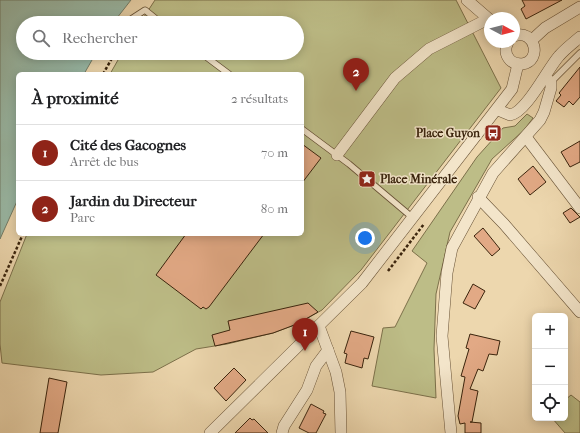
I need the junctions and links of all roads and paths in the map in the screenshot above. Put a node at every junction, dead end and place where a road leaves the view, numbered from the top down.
1 (467, 0) edge
2 (580, 7) edge
3 (484, 15) edge
4 (136, 16) edge
5 (153, 16) edge
6 (484, 22) edge
7 (520, 35) edge
8 (580, 37) edge
9 (532, 40) junction
10 (506, 48) edge
11 (580, 53) edge
12 (111, 60) edge
13 (210, 60) edge
14 (518, 64) junction
15 (103, 72) edge
16 (226, 72) edge
17 (548, 80) junction
18 (498, 110) junction
19 (304, 130) edge
20 (526, 137) junction
21 (337, 155) junction
22 (478, 197) junction
23 (580, 208) edge
24 (413, 218) junction
25 (22, 236) edge
26 (0, 286) edge
27 (580, 312) edge
28 (319, 326) junction
29 (328, 350) junction
30 (281, 431) edge
31 (210, 433) edge
32 (341, 433) edge
33 (451, 433) edge

1 - 3 street
2 - 9 street
4 - 5 lane
6 - 21 street
7 - 9 street
8 - 17 street
9 - 14 street
10 - 14 street
11 - 17 lane
12 - 15 path
13 - 16 lane
14 - 18 street
17 - 18 street
17 - 20 street
18 - 24 street
19 - 21 lane
20 - 22 street
20 - 23 street
21 - 24 lane
22 - 27 street
22 - 33 street
24 - 28 street
25 - 26 path
28 - 29 street
28 - 31 street
29 - 30 street
29 - 32 street

